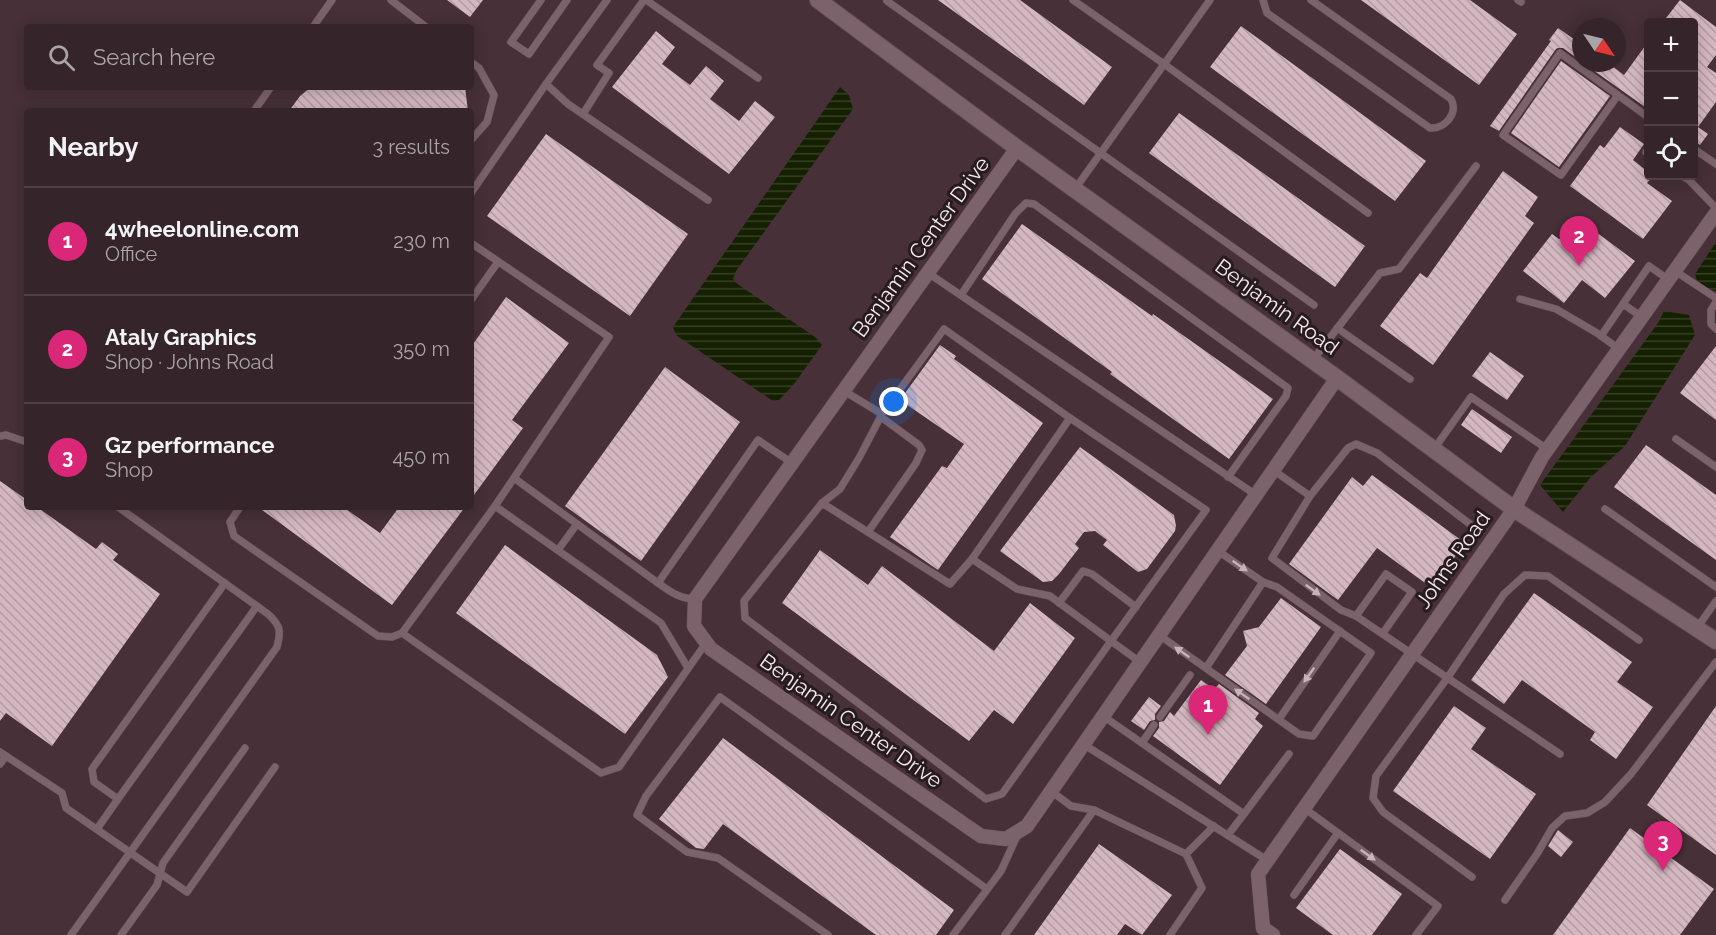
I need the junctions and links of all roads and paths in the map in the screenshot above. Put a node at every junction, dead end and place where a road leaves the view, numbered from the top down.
1 (332, 0) edge
2 (391, 0) edge
3 (541, 0) edge
4 (567, 0) edge
5 (607, 0) edge
6 (645, 0) edge
7 (819, 0) edge
8 (1073, 0) edge
9 (1210, 0) edge
10 (1263, 0) edge
11 (1311, 0) edge
12 (887, 1) edge
13 (315, 24) edge
14 (422, 24) edge
15 (474, 64) edge
16 (1164, 64) junction
17 (758, 78) dead end
18 (546, 84) junction
19 (269, 90) edge
20 (1618, 95) junction
21 (256, 108) edge
22 (583, 114) junction
23 (1644, 114) edge
24 (474, 137) edge
25 (1017, 148) junction
26 (1101, 152) junction
27 (1698, 152) edge
28 (1716, 164) edge
29 (1476, 166) dead end
30 (1689, 180) edge
31 (474, 189) edge
32 (1075, 189) junction
33 (708, 200) dead end
34 (1716, 208) edge
35 (1368, 213) dead end
36 (1716, 213) edge
37 (474, 245) edge
38 (498, 262) junction
39 (928, 273) junction
40 (1672, 275) junction
41 (961, 295) junction
42 (474, 296) edge
43 (1520, 299) dead end
44 (1716, 300) edge
45 (1623, 304) junction
46 (1314, 305) dead end
47 (1642, 317) junction
48 (1337, 328) junction
49 (1716, 329) edge
50 (1601, 336) junction
51 (1619, 349) junction
52 (1312, 361) junction
53 (1337, 378) junction
54 (1410, 379) dead end
55 (844, 391) junction
56 (882, 416) junction
57 (1070, 418) junction
58 (0, 436) edge
59 (1676, 439) dead end
60 (24, 441) edge
61 (1547, 449) junction
62 (1434, 450) junction
63 (792, 463) junction
64 (1716, 467) edge
65 (1273, 470) junction
66 (1228, 477) junction
67 (514, 478) junction
68 (1256, 495) junction
69 (1310, 496) junction
70 (822, 502) junction
71 (495, 506) junction
72 (1605, 509) dead end
73 (122, 510) edge
74 (238, 510) edge
75 (1514, 510) junction
76 (577, 524) junction
77 (1475, 528) dead end
78 (868, 532) junction
79 (558, 550) junction
80 (1218, 550) junction
81 (972, 559) junction
82 (1263, 582) junction
83 (225, 583) junction
84 (658, 583) junction
85 (1716, 587) edge
86 (695, 599) junction
87 (1716, 601) edge
88 (1059, 603) junction
89 (257, 606) junction
90 (1136, 607) junction
91 (1356, 616) junction
92 (1697, 628) junction
93 (1340, 632) junction
94 (402, 633) junction
95 (1383, 633) junction
96 (1159, 635) junction
97 (1640, 640) dead end
98 (1111, 641) junction
99 (1716, 641) edge
100 (706, 643) junction
101 (1413, 653) junction
102 (1140, 662) junction
103 (1716, 662) edge
104 (688, 668) junction
105 (1206, 668) junction
106 (1190, 675) dead end
107 (1448, 677) junction
108 (1103, 716) junction
109 (1160, 717) dead end
110 (1279, 719) junction
111 (1154, 725) dead end
112 (1142, 743) junction
113 (1083, 744) junction
114 (245, 747) dead end
115 (3, 754) edge
116 (1289, 754) dead end
117 (1560, 754) dead end
118 (0, 764) edge
119 (275, 767) dead end
120 (1051, 791) junction
121 (118, 799) junction
122 (1304, 808) junction
123 (1094, 810) junction
124 (1244, 814) junction
125 (1214, 826) junction
126 (98, 829) junction
127 (1019, 831) junction
128 (1338, 833) junction
129 (1228, 836) junction
130 (130, 852) junction
131 (1186, 854) junction
132 (1267, 860) junction
133 (160, 873) junction
134 (1472, 877) dead end
135 (987, 890) junction
136 (1294, 895) dead end
137 (1505, 900) dead end
138 (71, 935) edge
139 (121, 935) edge
140 (828, 935) edge
141 (953, 935) edge
142 (1005, 935) edge
143 (1170, 935) edge
144 (1273, 935) edge
145 (1416, 935) edge

1 - 13 lane
2 - 14 lane
3 - 4 lane
5 - 18 lane
6 - 17 lane
6 - 22 lane
7 - 25 street, Benjamin Road
8 - 16 lane
9 - 16 lane
10 - 11 lane
12 - 26 lane
15 - 24 lane
16 - 26 lane
16 - 35 lane
18 - 22 lane
18 - 31 lane
19 - 21 lane
20 - 20 lane
20 - 23 lane
22 - 33 lane
25 - 32 street, Benjamin Road
25 - 39 street, Benjamin Center Drive
26 - 32 lane
26 - 46 lane
27 - 28 lane
29 - 48 lane
30 - 34 lane
32 - 52 street, Benjamin Road
36 - 40 street, Johns Road
37 - 38 lane
38 - 42 lane
38 - 67 lane
39 - 41 lane
39 - 55 street, Benjamin Center Drive
40 - 44 lane
40 - 45 lane
40 - 47 street, Johns Road
41 - 66 lane
41 - 66 lane
43 - 50 lane
44 - 49 lane
45 - 47 lane
45 - 50 lane
47 - 51 street, Johns Road
48 - 52 lane
48 - 54 lane
50 - 51 lane
51 - 61 street, Johns Road
52 - 53 street, Benjamin Road
53 - 62 street, Benjamin Road
53 - 65 street
55 - 56 lane
55 - 63 street, Benjamin Center Drive
56 - 57 lane
56 - 70 lane
56 - 78 lane
57 - 81 lane
57 - 90 lane
58 - 60 lane
59 - 64 lane
61 - 62 lane
61 - 75 street, Johns Road
62 - 75 street, Benjamin Road
63 - 84 lane
63 - 86 street, Benjamin Center Drive
65 - 68 street
65 - 69 lane
66 - 68 lane
67 - 71 lane
67 - 76 lane
68 - 80 street
69 - 77 lane
69 -> 91 lane
70 - 78 lane
70 - 98 lane
71 - 79 lane
71 - 94 lane
72 - 85 lane
73 - 83 lane
74 - 94 lane
75 - 92 street, Benjamin Road
75 - 101 street, Johns Road
76 - 79 lane
76 - 84 lane
78 - 81 lane
79 - 104 lane
80 -> 82 lane
80 - 96 street
81 - 88 lane
82 - 93 lane
82 - 105 lane
83 - 89 lane
83 - 121 lane
84 - 86 lane
86 - 100 street, Benjamin Center Drive
87 - 92 lane
88 - 90 lane
88 - 98 lane
89 - 121 lane
89 - 130 lane
90 - 98 lane
91 - 95 lane
91 - 95 lane
92 - 99 street, Benjamin Road
93 -> 110 lane
93 - 110 lane
94 - 104 lane
95 - 101 lane
96 - 102 street
105 -> 96 lane
97 - 107 lane
98 - 102 lane
100 - 104 lane
100 - 127 street, Benjamin Center Drive
101 - 107 lane
101 - 122 street, Johns Road
102 - 108 street
103 - 137 lane
110 -> 105 lane
106 - 109 lane
107 - 117 lane
107 - 134 lane
108 - 112 lane
108 - 113 street
111 - 112 lane
112 - 124 lane
113 - 120 street
113 - 125 lane
114 - 133 lane
115 - 118 lane
115 - 126 lane
116 - 124 lane
119 - 133 lane
120 - 123 lane
120 - 127 street
121 - 126 lane
122 - 128 lane
122 - 132 street, Johns Road
123 - 131 lane
123 - 142 lane
124 - 129 lane
125 - 129 lane
125 - 131 lane
126 - 130 lane
127 - 135 lane
128 - 136 lane
128 -> 145 lane
129 - 132 lane
130 - 133 lane
130 - 138 lane
131 - 143 lane
132 - 144 street, Johns Road
133 - 139 lane
135 - 140 lane
135 - 141 lane

